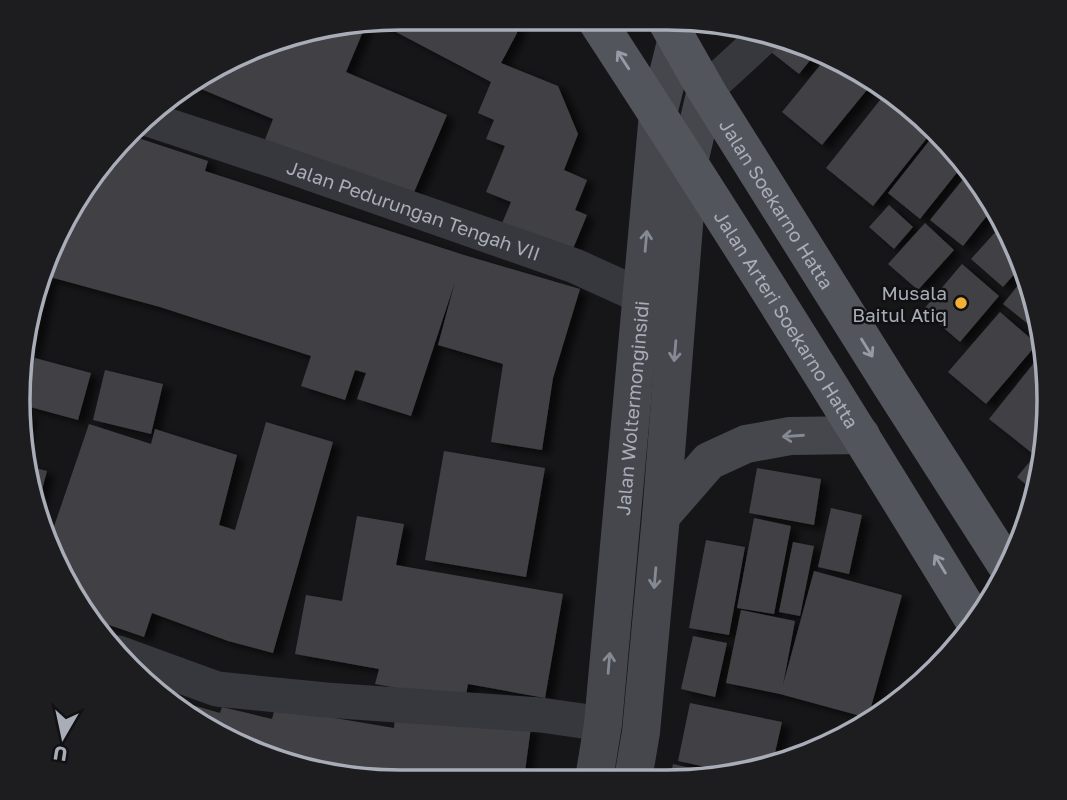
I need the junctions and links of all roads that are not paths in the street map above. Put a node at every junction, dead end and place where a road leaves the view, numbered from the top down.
1 (603, 30) edge
2 (671, 30) edge
3 (672, 30) edge
4 (759, 41) edge
5 (706, 90) junction
6 (658, 114) junction
7 (156, 122) edge
8 (689, 162) junction
9 (641, 296) junction
10 (679, 306) junction
11 (861, 435) junction
12 (661, 516) junction
13 (1002, 558) edge
14 (970, 613) edge
15 (136, 659) edge
16 (603, 724) junction
17 (595, 770) edge
18 (635, 770) edge

6 -> 1 main road, Jalan Arteri Soekarno Hatta
2 - 6 main road, Jalan Woltermonginsidi
3 - 5 main road, Jalan Soekarno Hatta
4 - 5 street
5 - 8 main road, Jalan Woltermonginsidi
5 -> 13 main road, Jalan Soekarno Hatta
6 - 8 main road, Jalan Arteri Soekarno Hatta
9 -> 6 main road, Jalan Woltermonginsidi
7 - 9 street, Jalan Pedurungan Tengah VII
8 - 10 main road, Jalan Woltermonginsidi
8 - 11 main road, Jalan Arteri Soekarno Hatta
9 - 10 street, Jalan Pedurungan Tengah VII
16 -> 9 main road, Jalan Woltermonginsidi
10 -> 12 main road, Jalan Woltermonginsidi
11 -> 12 main road
14 -> 11 main road, Jalan Arteri Soekarno Hatta
12 -> 18 main road, Jalan Woltermonginsidi
15 - 16 street
16 - 17 main road, Jalan Woltermonginsidi

